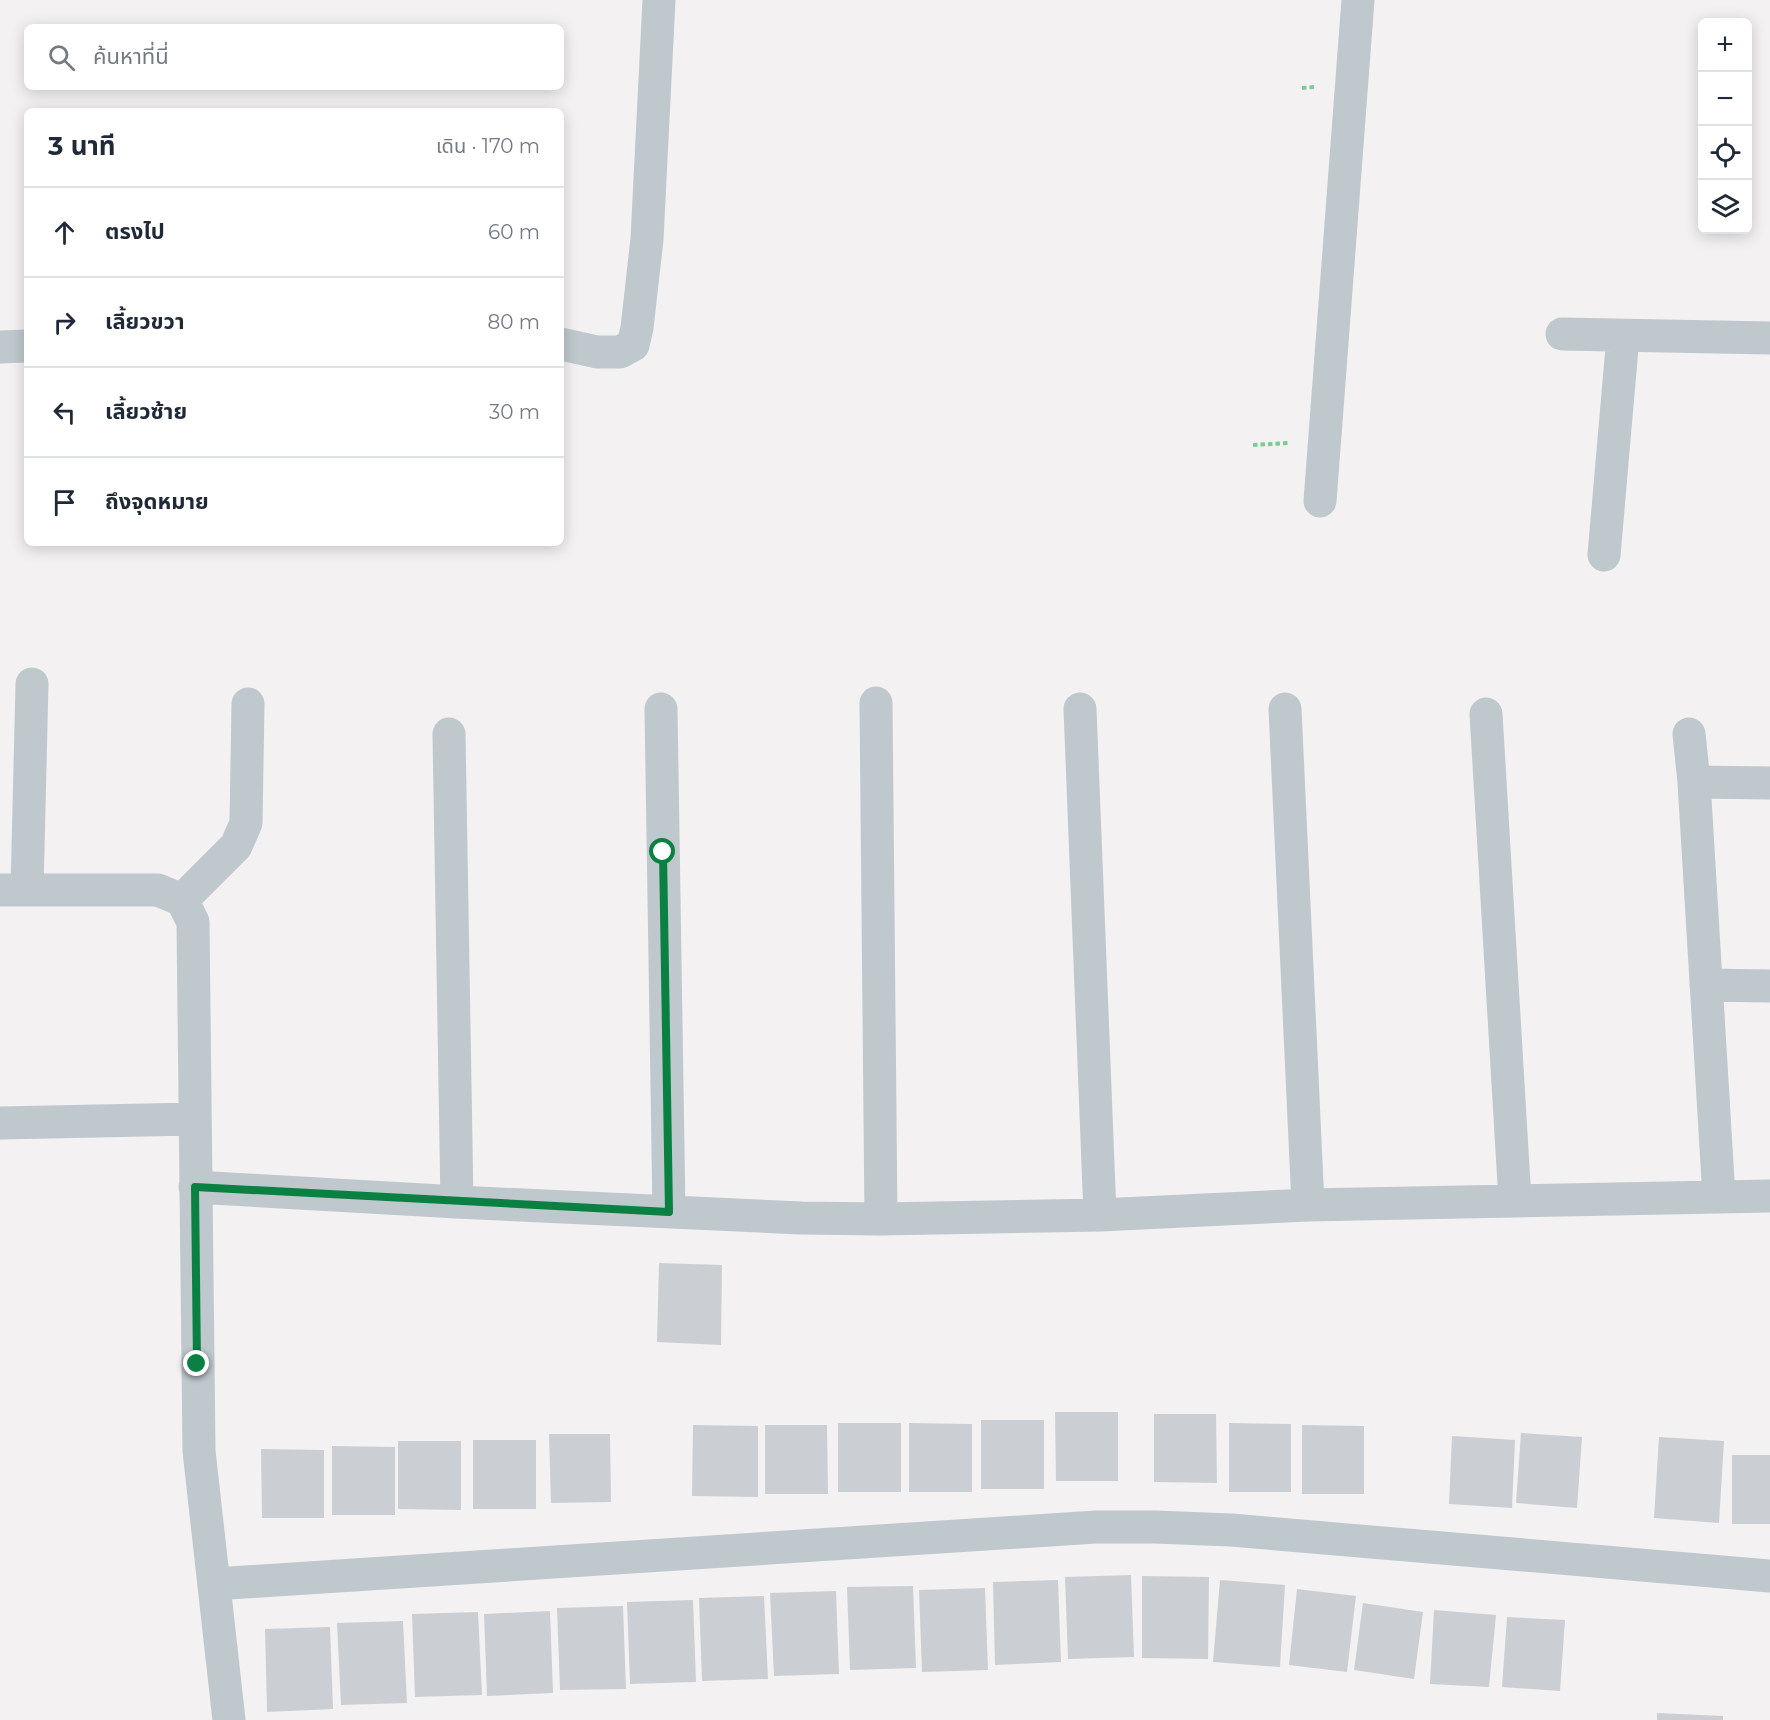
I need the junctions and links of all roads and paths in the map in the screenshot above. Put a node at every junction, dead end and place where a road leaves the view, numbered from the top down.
1 (659, 0) edge
2 (1358, 0) edge
3 (1562, 334) dead end
4 (1623, 336) junction
5 (1770, 338) edge
6 (564, 345) edge
7 (24, 346) edge
8 (0, 347) edge
9 (1320, 501) dead end
10 (1604, 555) dead end
11 (32, 684) dead end
12 (876, 703) dead end
13 (249, 704) dead end
14 (661, 709) dead end
15 (1080, 709) dead end
16 (1285, 709) dead end
17 (1486, 714) dead end
18 (449, 734) dead end
19 (1689, 734) dead end
20 (1694, 782) junction
21 (1770, 783) edge
22 (14, 890) edge
23 (182, 900) junction
24 (1706, 985) junction
25 (1770, 986) edge
26 (195, 1119) junction
27 (0, 1123) edge
28 (195, 1187) junction
29 (1770, 1196) edge
30 (1719, 1197) junction
31 (457, 1202) junction
32 (1515, 1202) junction
33 (1308, 1205) junction
34 (669, 1212) junction
35 (1100, 1215) junction
36 (881, 1219) junction
37 (1770, 1576) edge
38 (214, 1584) junction
39 (229, 1720) edge

1 - 6 street
2 - 9 street
3 - 4 street
4 - 5 street
4 - 10 street
7 - 8 street
11 - 22 street
12 - 36 street
13 - 23 street
14 - 34 street
15 - 35 street
16 - 33 street
17 - 32 street
18 - 31 street
19 - 20 street
20 - 21 street
20 - 24 street
22 - 23 street
23 - 26 street
24 - 25 street
24 - 30 street
26 - 27 street
26 - 28 street
28 - 31 street
28 - 38 street
29 - 30 street
30 - 32 street
31 - 34 street
32 - 33 street
33 - 35 street
34 - 36 street
35 - 36 street
37 - 38 street
38 - 39 street

